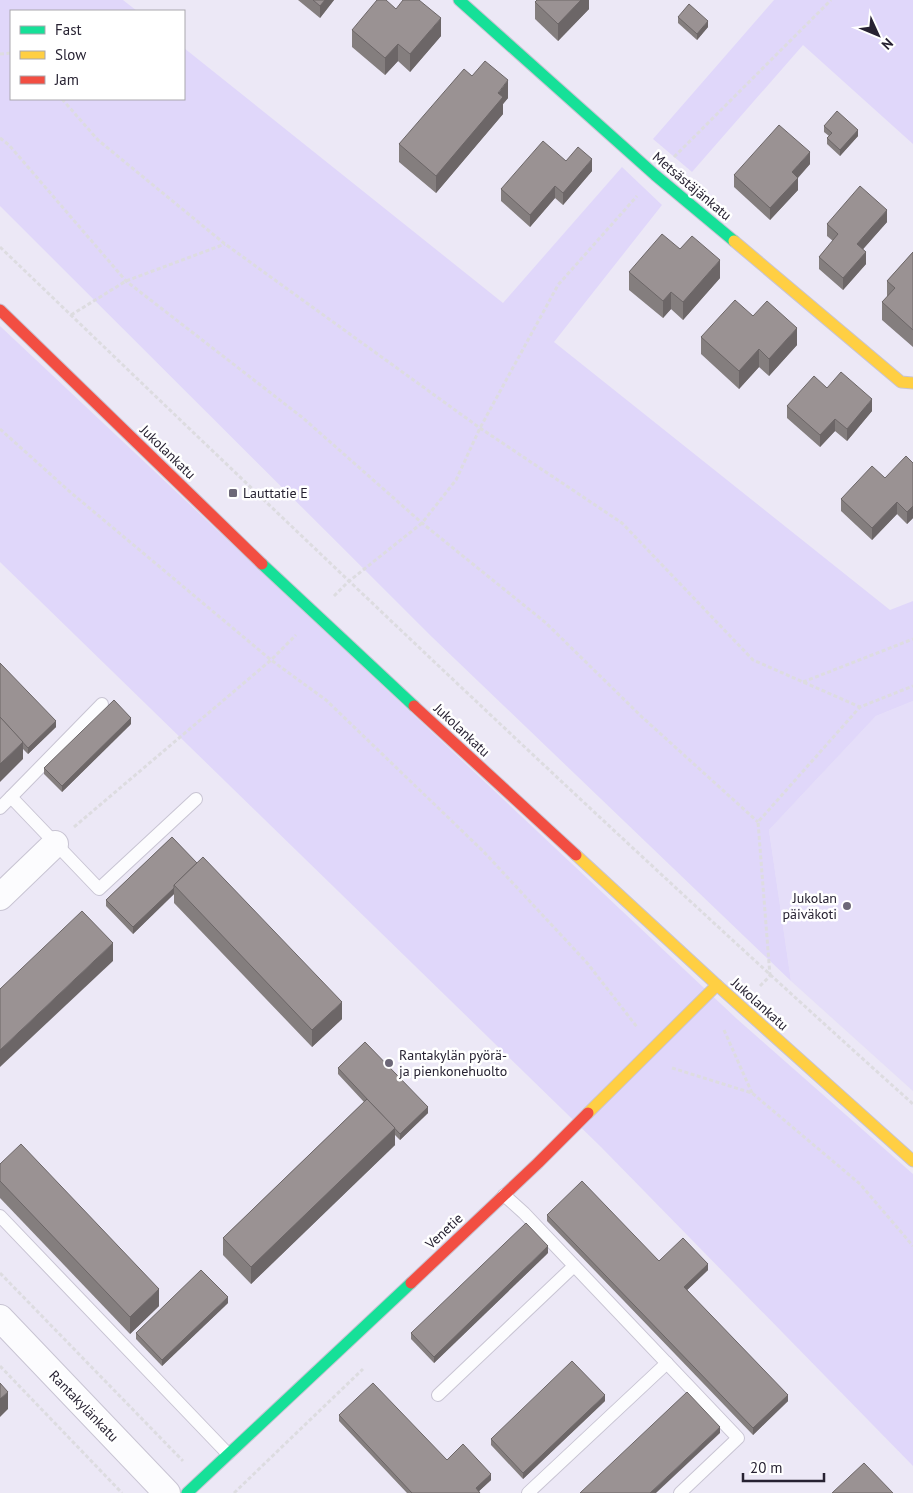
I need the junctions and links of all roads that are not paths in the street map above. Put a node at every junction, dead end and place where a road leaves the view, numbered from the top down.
1 (472, 4) edge
2 (0, 310) edge
3 (913, 383) edge
4 (102, 704) dead end
5 (11, 797) junction
6 (196, 799) dead end
7 (0, 808) edge
8 (55, 844) junction
9 (0, 897) edge
10 (717, 985) junction
11 (913, 1161) edge
12 (504, 1196) junction
13 (0, 1216) edge
14 (574, 1266) junction
15 (0, 1318) edge
16 (666, 1363) junction
17 (438, 1395) dead end
18 (228, 1454) junction
19 (167, 1493) edge
20 (187, 1493) edge
21 (528, 1493) edge
22 (680, 1493) edge

1 - 3 street, Metsästäjänkatu
2 - 10 street, Jukolankatu
4 - 5 lane
5 - 7 lane
5 - 8 lane
6 - 8 lane
8 - 9 street
10 - 11 street, Jukolankatu
10 - 12 street, Venetie
12 - 14 lane
12 - 18 street, Venetie
13 - 18 lane
14 - 16 lane
14 - 17 lane
15 - 19 street, Rantakylänkatu
16 - 21 lane
16 - 22 lane
18 - 20 street, Venetie

